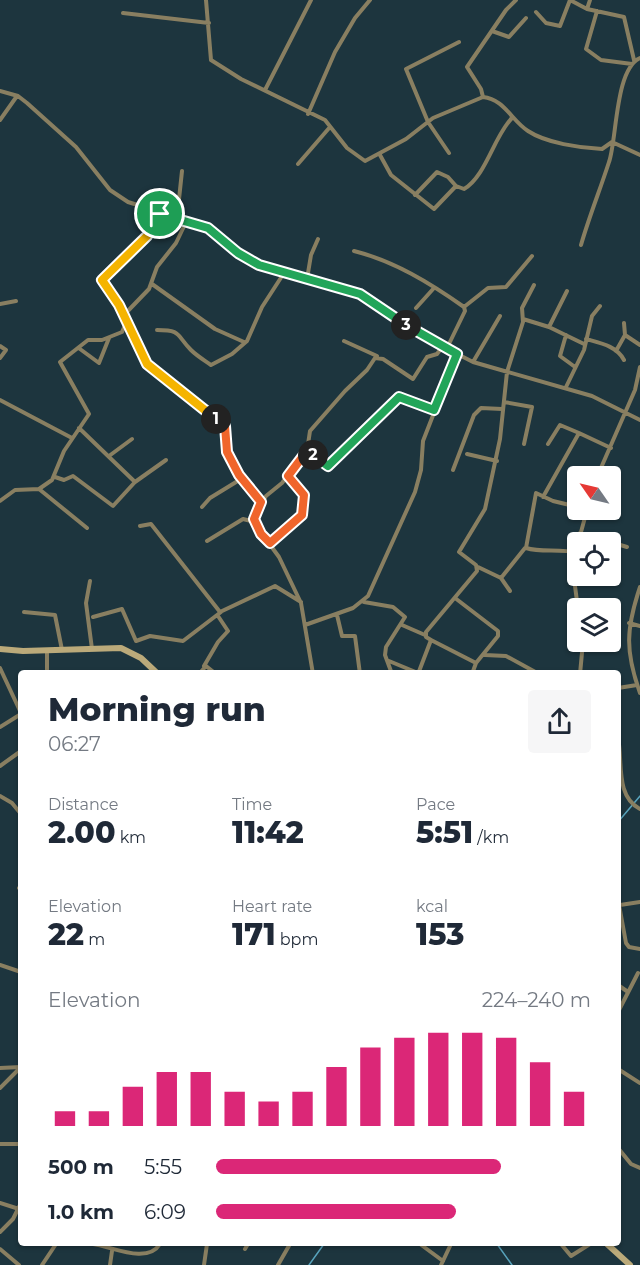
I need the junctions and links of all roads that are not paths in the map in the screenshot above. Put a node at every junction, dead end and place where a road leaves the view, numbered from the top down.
1 (206, 0) edge
2 (370, 0) edge
3 (516, 0) edge
4 (590, 0) edge
5 (309, 1) edge
6 (587, 9) junction
7 (597, 11) junction
8 (536, 12) dead end
9 (123, 13) dead end
10 (526, 18) dead end
11 (209, 23) junction
12 (492, 31) junction
13 (459, 42) dead end
14 (640, 58) edge
15 (633, 62) junction
16 (265, 90) junction
17 (0, 91) edge
18 (18, 96) junction
19 (483, 97) junction
20 (308, 114) junction
21 (512, 117) junction
22 (0, 120) edge
23 (428, 122) junction
24 (330, 127) junction
25 (612, 142) junction
26 (449, 153) dead end
27 (380, 155) junction
28 (640, 155) edge
29 (298, 164) dead end
30 (182, 171) dead end
31 (456, 186) junction
32 (415, 195) junction
33 (160, 214) junction
34 (177, 218) junction
35 (187, 220) junction
36 (199, 224) junction
37 (184, 229) junction
38 (318, 239) dead end
39 (580, 245) dead end
40 (354, 251) dead end
41 (532, 256) dead end
42 (284, 273) junction
43 (307, 279) junction
44 (152, 284) junction
45 (534, 285) dead end
46 (434, 288) junction
47 (567, 291) dead end
48 (16, 301) dead end
49 (0, 304) edge
50 (600, 306) dead end
51 (464, 307) junction
52 (416, 308) dead end
53 (123, 316) junction
54 (500, 316) dead end
55 (523, 319) junction
56 (126, 323) junction
57 (624, 323) dead end
58 (549, 327) junction
59 (157, 330) dead end
60 (566, 335) junction
61 (625, 335) junction
62 (109, 338) junction
63 (344, 341) dead end
64 (244, 342) junction
65 (586, 342) junction
66 (640, 345) edge
67 (0, 346) edge
68 (445, 347) junction
69 (80, 349) junction
70 (616, 351) junction
71 (457, 354) junction
72 (378, 357) junction
73 (0, 358) edge
74 (624, 360) dead end
75 (473, 362) junction
76 (575, 367) junction
77 (640, 367) edge
78 (507, 372) junction
79 (566, 387) junction
80 (0, 400) edge
81 (504, 402) junction
82 (502, 409) junction
83 (434, 410) junction
84 (624, 411) junction
85 (640, 420) edge
86 (79, 428) junction
87 (579, 433) junction
88 (72, 438) junction
89 (132, 439) dead end
90 (524, 444) dead end
91 (548, 444) dead end
92 (611, 448) junction
93 (307, 451) junction
94 (467, 454) dead end
95 (109, 456) junction
96 (166, 460) dead end
97 (497, 461) junction
98 (602, 466) edge
99 (453, 470) dead end
100 (288, 476) junction
101 (55, 477) junction
102 (241, 479) junction
103 (135, 482) junction
104 (39, 489) junction
105 (543, 497) junction
106 (0, 501) edge
107 (261, 502) junction
108 (567, 504) edge
109 (202, 507) dead end
110 (255, 523) junction
111 (140, 526) dead end
112 (87, 528) dead end
113 (207, 541) dead end
114 (270, 543) junction
115 (621, 545) edge
116 (627, 547) dead end
117 (526, 548) junction
118 (567, 550) edge
119 (477, 567) junction
120 (501, 578) junction
121 (90, 581) dead end
122 (640, 587) edge
123 (510, 591) dead end
124 (455, 598) junction
125 (638, 598) edge
126 (363, 602) junction
127 (301, 603) junction
128 (24, 612) dead end
129 (220, 614) junction
130 (337, 615) junction
131 (93, 617) dead end
132 (629, 623) junction
133 (305, 625) junction
134 (402, 625) junction
135 (640, 626) edge
136 (425, 635) junction
137 (431, 640) junction
138 (0, 649) edge
139 (92, 649) junction
140 (62, 650) junction
141 (47, 651) junction
142 (582, 652) edge
143 (484, 655) junction
144 (389, 661) junction
145 (476, 663) junction
146 (204, 666) junction
147 (0, 668) edge
148 (47, 670) edge
149 (153, 670) edge
150 (202, 670) edge
151 (210, 670) edge
152 (312, 670) edge
153 (359, 670) edge
154 (391, 670) edge
155 (411, 670) edge
156 (419, 670) edge
157 (473, 670) edge
158 (532, 670) edge
159 (580, 670) edge
160 (638, 679) edge
161 (637, 685) junction
162 (621, 687) edge
163 (640, 693) edge
164 (18, 707) edge
165 (18, 716) edge
166 (0, 727) edge
167 (18, 753) edge
168 (0, 766) edge
169 (621, 767) edge
170 (0, 796) edge
171 (18, 810) edge
172 (640, 810) edge
173 (640, 902) edge
174 (621, 905) edge
175 (621, 911) edge
176 (640, 949) edge
177 (0, 965) edge
178 (18, 971) edge
179 (638, 973) dead end
180 (621, 987) edge
181 (627, 992) junction
182 (621, 1005) edge
183 (18, 1067) edge
184 (0, 1068) edge
185 (18, 1070) edge
186 (621, 1071) edge
187 (640, 1083) edge
188 (0, 1088) edge
189 (0, 1144) edge
190 (18, 1144) edge
191 (621, 1152) edge
192 (640, 1168) edge
193 (0, 1203) edge
194 (18, 1209) joint
195 (0, 1232) edge
196 (55, 1246) edge
197 (158, 1246) edge
198 (207, 1246) edge
199 (247, 1246) edge
200 (289, 1246) edge
201 (422, 1246) edge
202 (451, 1246) edge
203 (563, 1246) edge
204 (587, 1246) edge
205 (609, 1246) edge
206 (0, 1248) edge
207 (109, 1248) edge
208 (245, 1249) dead end
209 (442, 1263) edge
210 (20, 1265) edge
211 (42, 1265) edge
212 (110, 1265) edge
213 (204, 1265) edge
214 (278, 1265) edge
215 (630, 1265) edge

1 - 11 street
2 - 20 street
3 - 12 street
4 - 6 street
5 - 16 street
6 - 7 street
6 - 8 street
7 - 15 street
7 - 15 street
9 - 11 street
10 - 12 street
11 - 16 street
12 - 19 street
13 - 23 street
14 - 15 street
15 - 25 street
16 - 20 street
17 - 18 street
18 - 22 street
18 - 33 street
19 - 21 street
19 - 23 street
20 - 24 street
21 - 25 street
21 - 31 street
23 - 26 street
23 - 27 street
24 - 27 street
24 - 29 street
25 - 28 street
25 - 39 street
27 - 32 street
30 - 34 street
31 - 32 street
31 - 32 street
33 - 34 street
33 - 53 street
34 - 35 street
35 - 36 street
35 - 37 street
36 - 37 street
36 - 42 street
37 - 44 street
38 - 43 street
40 - 46 street
41 - 51 street
42 - 43 street
42 - 64 street
43 - 68 street
44 - 53 street
44 - 64 street
45 - 55 street
46 - 51 street
46 - 52 street
47 - 58 street
48 - 49 street
50 - 65 street
51 - 68 street
53 - 56 street
54 - 75 street
55 - 58 street
55 - 78 street
56 - 62 street
56 - 102 street
57 - 61 street
58 - 60 street
59 - 64 street
60 - 65 street
60 - 76 street
61 - 66 street
61 - 70 street
62 - 69 street
62 - 69 street
63 - 72 street
65 - 70 street
65 - 76 street
67 - 73 street
68 - 71 street
68 - 72 street
69 - 86 street
70 - 74 street
71 - 75 street
71 - 83 street
72 - 93 street
75 - 78 street
76 - 79 street
77 - 84 street
78 - 79 street
78 - 81 street
79 - 84 street
80 - 88 street
81 - 82 street
81 - 90 street
82 - 97 street
82 - 99 street
83 - 93 street
83 - 126 street
84 - 85 street
84 - 92 street
86 - 88 street
86 - 95 street
87 - 91 street
87 - 92 street
87 - 105 street
88 - 101 street
89 - 95 street
92 - 98 street
93 - 100 street
94 - 97 street
95 - 103 street
96 - 103 street
97 - 119 street
100 - 107 street
100 - 114 street
101 - 103 street
101 - 104 street
102 - 107 street
102 - 109 street
104 - 106 street
104 - 112 street
105 - 108 street
105 - 117 street
107 - 110 street
110 - 113 street
110 - 114 street
111 - 129 street
114 - 127 street
115 - 116 street
117 - 118 street
117 - 120 street
119 - 120 street
119 - 124 street
120 - 123 street
121 - 139 street
122 - 125 street
124 - 136 street
124 - 143 street
125 - 132 street
126 - 130 street
126 - 134 street
127 - 129 street
127 - 133 street
128 - 140 street
129 - 131 street
129 - 146 street
130 - 133 street
130 - 153 street
132 - 135 street
132 - 160 street
133 - 152 street
134 - 136 street
134 - 144 street
136 - 137 street
137 - 145 street
137 - 156 street
138 - 141 street
139 - 140 street
139 - 149 street
140 - 141 street
141 - 148 street
142 - 159 street
143 - 145 street
143 - 158 street
144 - 154 street
144 - 155 street
145 - 157 street
146 - 150 street
146 - 151 street
147 - 164 street
160 - 161 street
161 - 162 street
161 - 163 street
165 - 166 street
167 - 168 street
169 - 172 street
170 - 171 street
173 - 174 street
175 - 176 street
177 - 178 street
179 - 181 street
180 - 181 street
181 - 182 street
183 - 184 street
185 - 188 street
186 - 187 street
189 - 190 street
191 - 192 street
193 - 194 street
194 - 195 street
196 - 211 street
197 - 207 street
198 - 213 street
199 - 208 street
200 - 214 street
201 - 209 street
202 - 209 street
203 - 204 street
205 - 215 street
206 - 210 street
207 - 212 street

